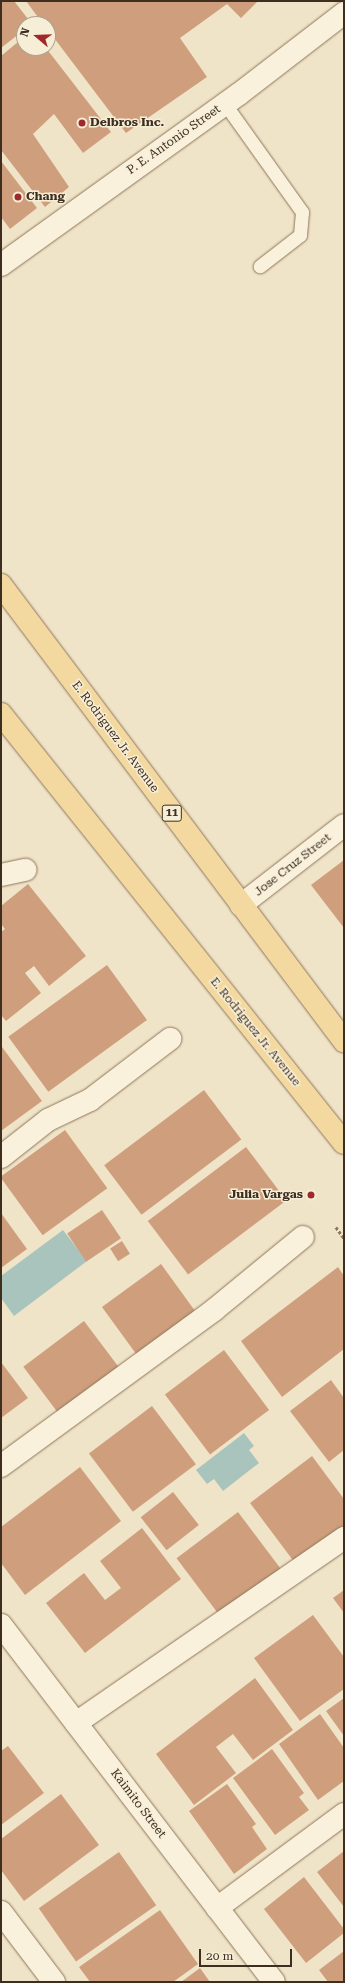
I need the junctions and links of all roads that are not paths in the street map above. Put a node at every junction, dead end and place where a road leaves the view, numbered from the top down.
1 (344, 13) edge
2 (225, 104) junction
3 (1, 265) edge
4 (260, 266) dead end
5 (1, 585) edge
6 (1, 714) edge
7 (344, 825) edge
8 (25, 870) dead end
9 (1, 875) edge
10 (241, 905) junction
11 (170, 1039) dead end
12 (344, 1042) edge
13 (344, 1143) edge
14 (1, 1157) edge
15 (304, 1237) dead end
16 (1, 1466) edge
17 (344, 1538) edge
18 (1, 1625) edge
19 (76, 1723) junction
20 (344, 1814) edge
21 (217, 1908) junction
22 (1, 1912) edge
23 (54, 1982) edge
24 (274, 1982) edge

1 - 2 street, P. E. Antonio Street
2 - 3 street, P. E. Antonio Street
2 - 4 lane
5 - 10 main road, E. Rodriguez Jr. Avenue / 11
6 - 13 main road, E. Rodriguez Jr. Avenue
7 - 10 street, Jose Cruz Street
8 - 9 street
10 - 12 main road, E. Rodriguez Jr. Avenue / 11
11 - 14 street
15 - 16 street
17 - 19 street
18 - 19 street, Kaimito Street
19 - 21 street, Kaimito Street
20 - 21 street
21 - 24 street, Kaimito Street
22 - 23 street

